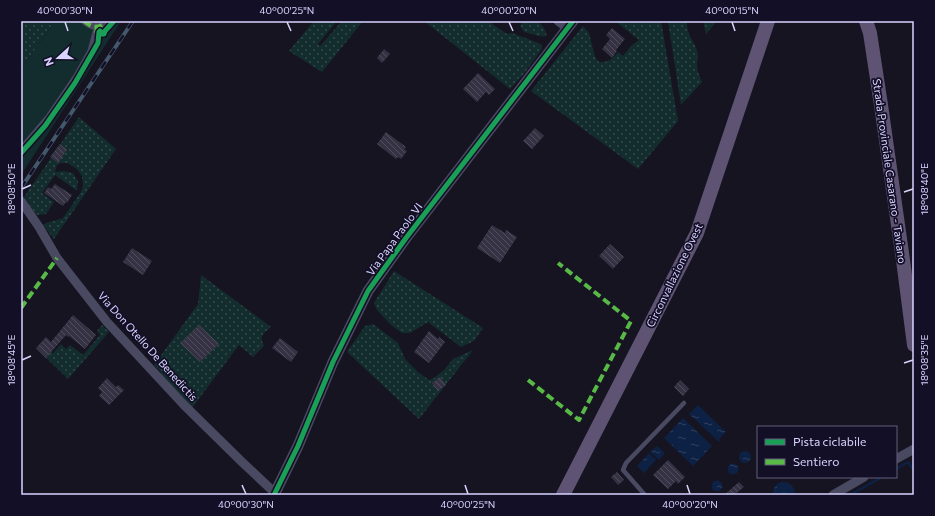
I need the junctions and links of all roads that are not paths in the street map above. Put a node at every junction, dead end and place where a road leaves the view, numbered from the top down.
1 (84, 21) edge
2 (108, 21) edge
3 (768, 21) edge
4 (566, 23) edge
5 (98, 24) edge
6 (869, 25) edge
7 (21, 150) edge
8 (21, 201) edge
9 (912, 317) edge
10 (914, 345) edge
11 (684, 403) dead end
12 (914, 449) edge
13 (897, 458) edge
14 (862, 478) edge
15 (275, 494) edge
16 (563, 495) edge
17 (645, 495) edge
18 (833, 495) edge

1 - 5 street
2 - 5 street
3 - 16 main road, Circonvallazione Ovest
4 - 15 street, Via Papa Paolo VI
5 - 7 street
6 - 9 main road, Strada Provinciale Casarano - Taviano
8 - 15 street, Via Don Otello De Benedictis
9 - 10 main road, Strada Provinciale Casarano - Taviano
11 - 17 lane
12 - 13 street
14 - 18 street

